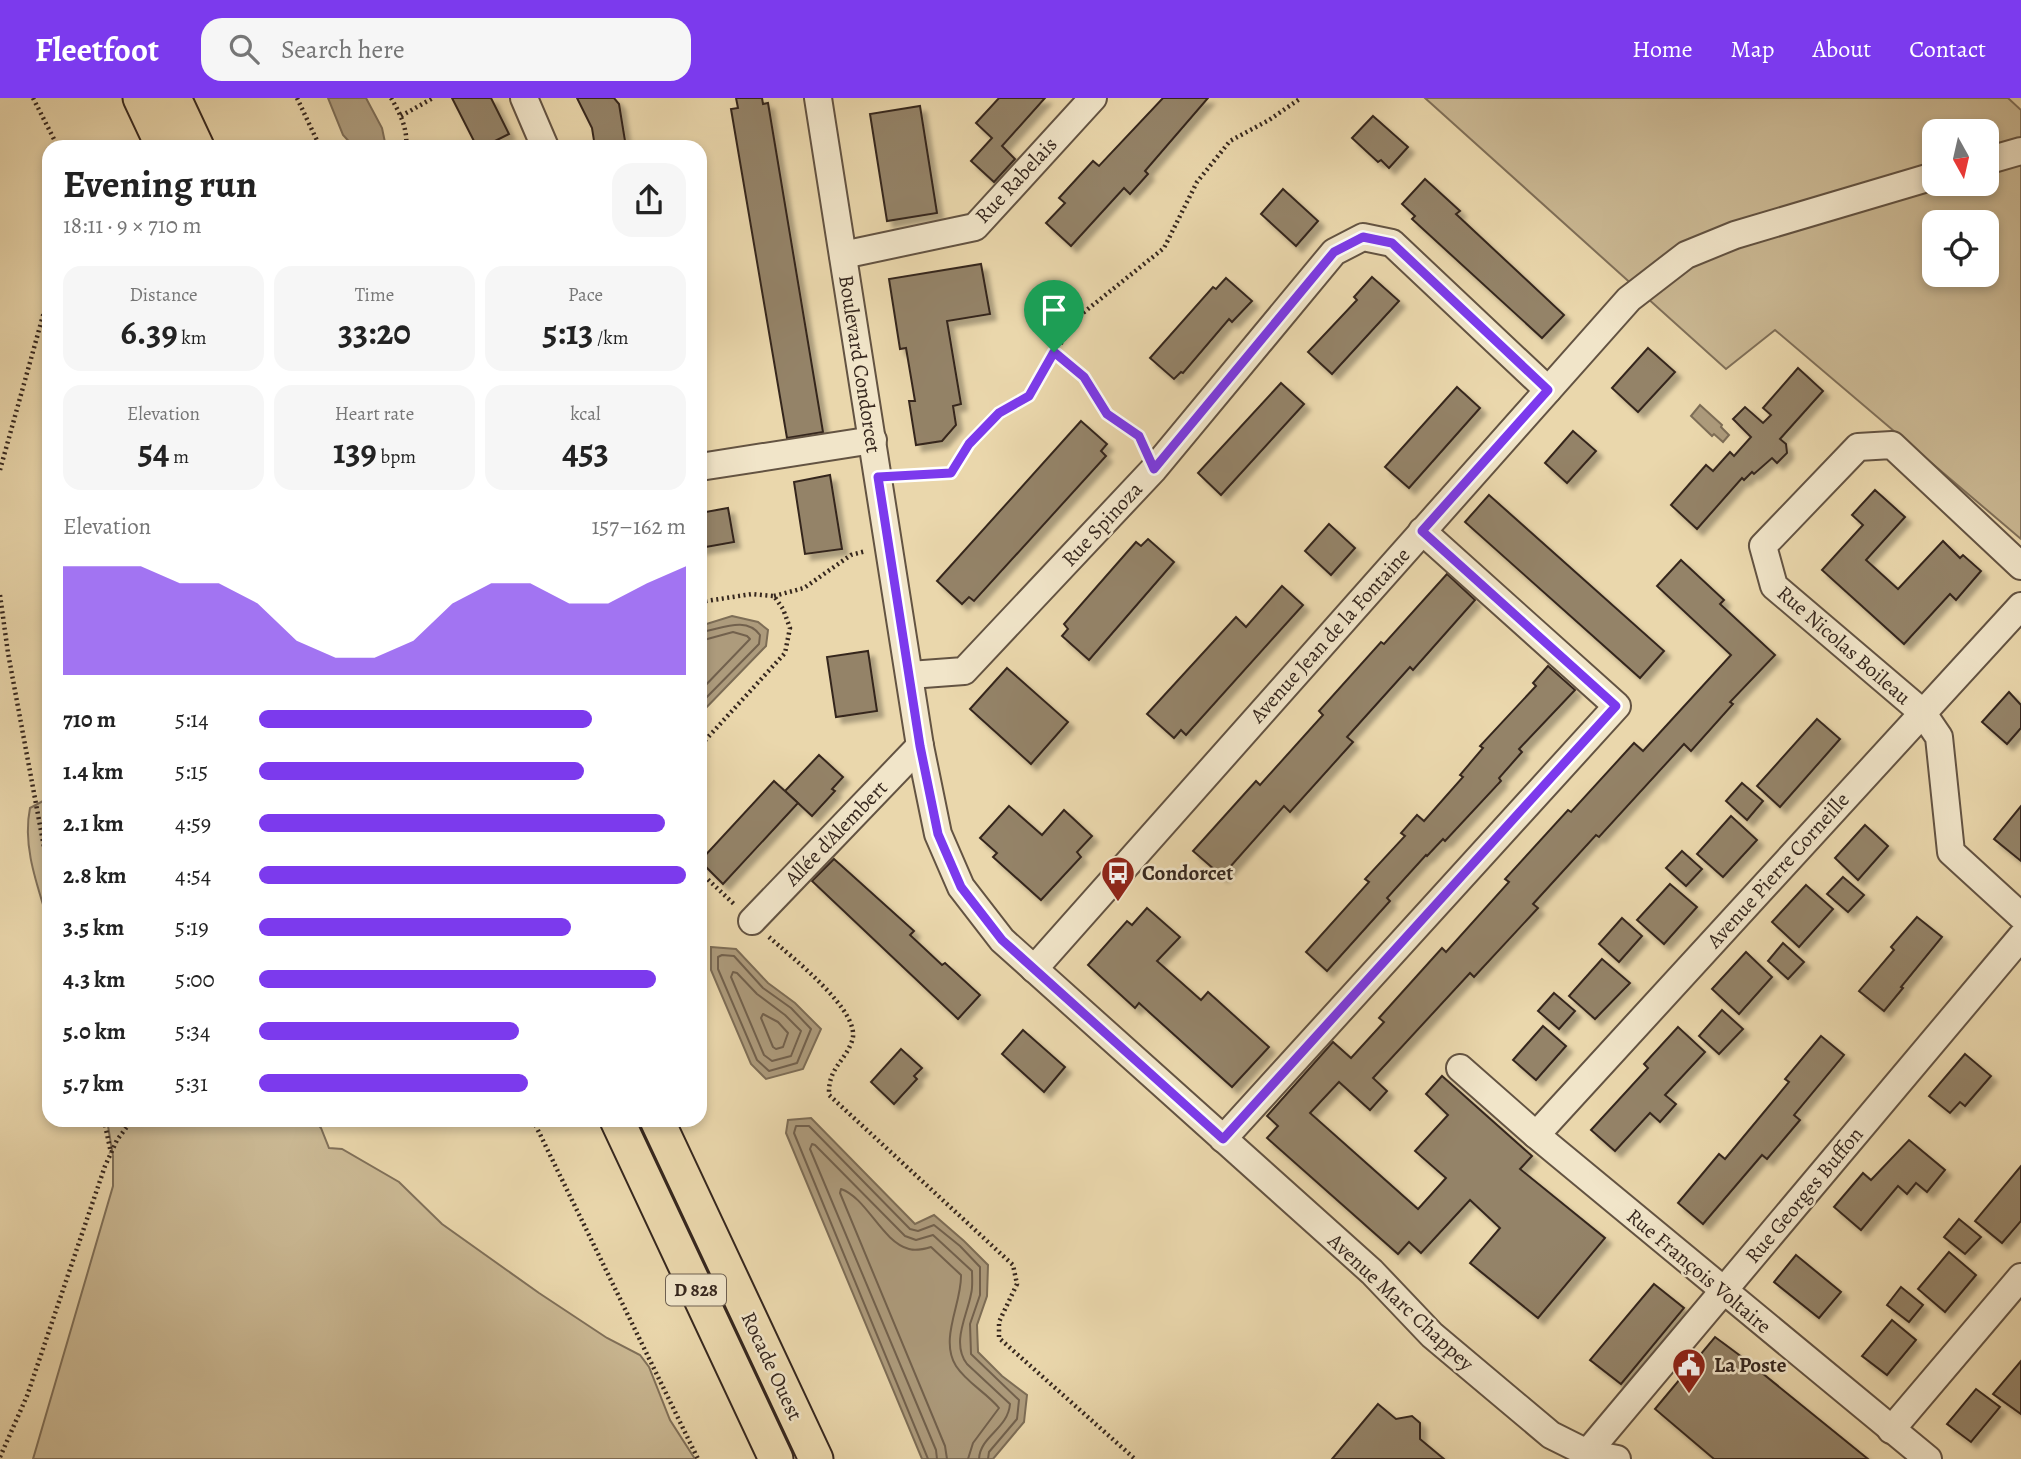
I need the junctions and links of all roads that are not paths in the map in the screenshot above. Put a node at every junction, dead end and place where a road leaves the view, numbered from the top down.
1 (140, 98) edge
2 (174, 98) edge
3 (524, 98) edge
4 (818, 98) edge
5 (1093, 98) edge
6 (160, 140) edge
7 (194, 140) edge
8 (542, 140) edge
9 (2021, 151) edge
10 (1999, 157) edge
11 (1922, 180) edge
12 (843, 255) junction
13 (1548, 390) junction
14 (873, 440) junction
15 (707, 466) edge
16 (1422, 531) junction
17 (2021, 566) edge
18 (2021, 606) edge
19 (910, 674) junction
20 (1922, 712) junction
21 (920, 746) junction
22 (2021, 916) edge
23 (752, 921) road end
24 (2021, 937) edge
25 (1034, 969) junction
26 (1460, 1068) dead end
27 (620, 1127) edge
28 (660, 1127) edge
29 (1536, 1135) junction
30 (1223, 1139) junction
31 (2021, 1277) edge
32 (1723, 1290) junction
33 (1891, 1430) junction
34 (1588, 1456) edge
35 (776, 1459) edge
36 (816, 1459) edge
37 (1617, 1459) edge
38 (1928, 1459) edge

1 - 6 main road
2 - 7 main road
3 - 8 street
4 - 12 street, Boulevard Condorcet
5 - 12 street, Rue Rabelais
9 - 10 street
11 - 13 street, Avenue Jean de la Fontaine
12 - 14 street, Boulevard Condorcet
13 - 16 street, Avenue Jean de la Fontaine
13 - 19 street, Rue Spinoza
14 - 15 street
14 - 19 street, Boulevard Condorcet
16 - 25 street, Avenue Jean de la Fontaine
16 - 30 street
17 - 20 street, Rue Nicolas Boileau
18 - 20 street, Avenue Pierre Corneille
19 - 21 street, Boulevard Condorcet
20 - 22 street
20 - 29 street, Avenue Pierre Corneille
21 - 23 street, Allée d'Alembert
21 - 25 street, Boulevard Condorcet
24 - 32 street, Rue Georges Buffon
25 - 30 street, Boulevard Condorcet
26 - 29 street, Rue François Voltaire
27 - 35 main road, Rocade Ouest / D 828
28 - 36 main road, Rocade Ouest / D 828
29 - 32 street, Rue François Voltaire
30 - 34 street, Avenue Marc Chappey
31 - 33 street
32 - 33 street, Rue François Voltaire
32 - 34 street, Rue Georges Buffon
33 - 38 street, Rue François Voltaire
34 - 37 street, Avenue Marc Chappey

